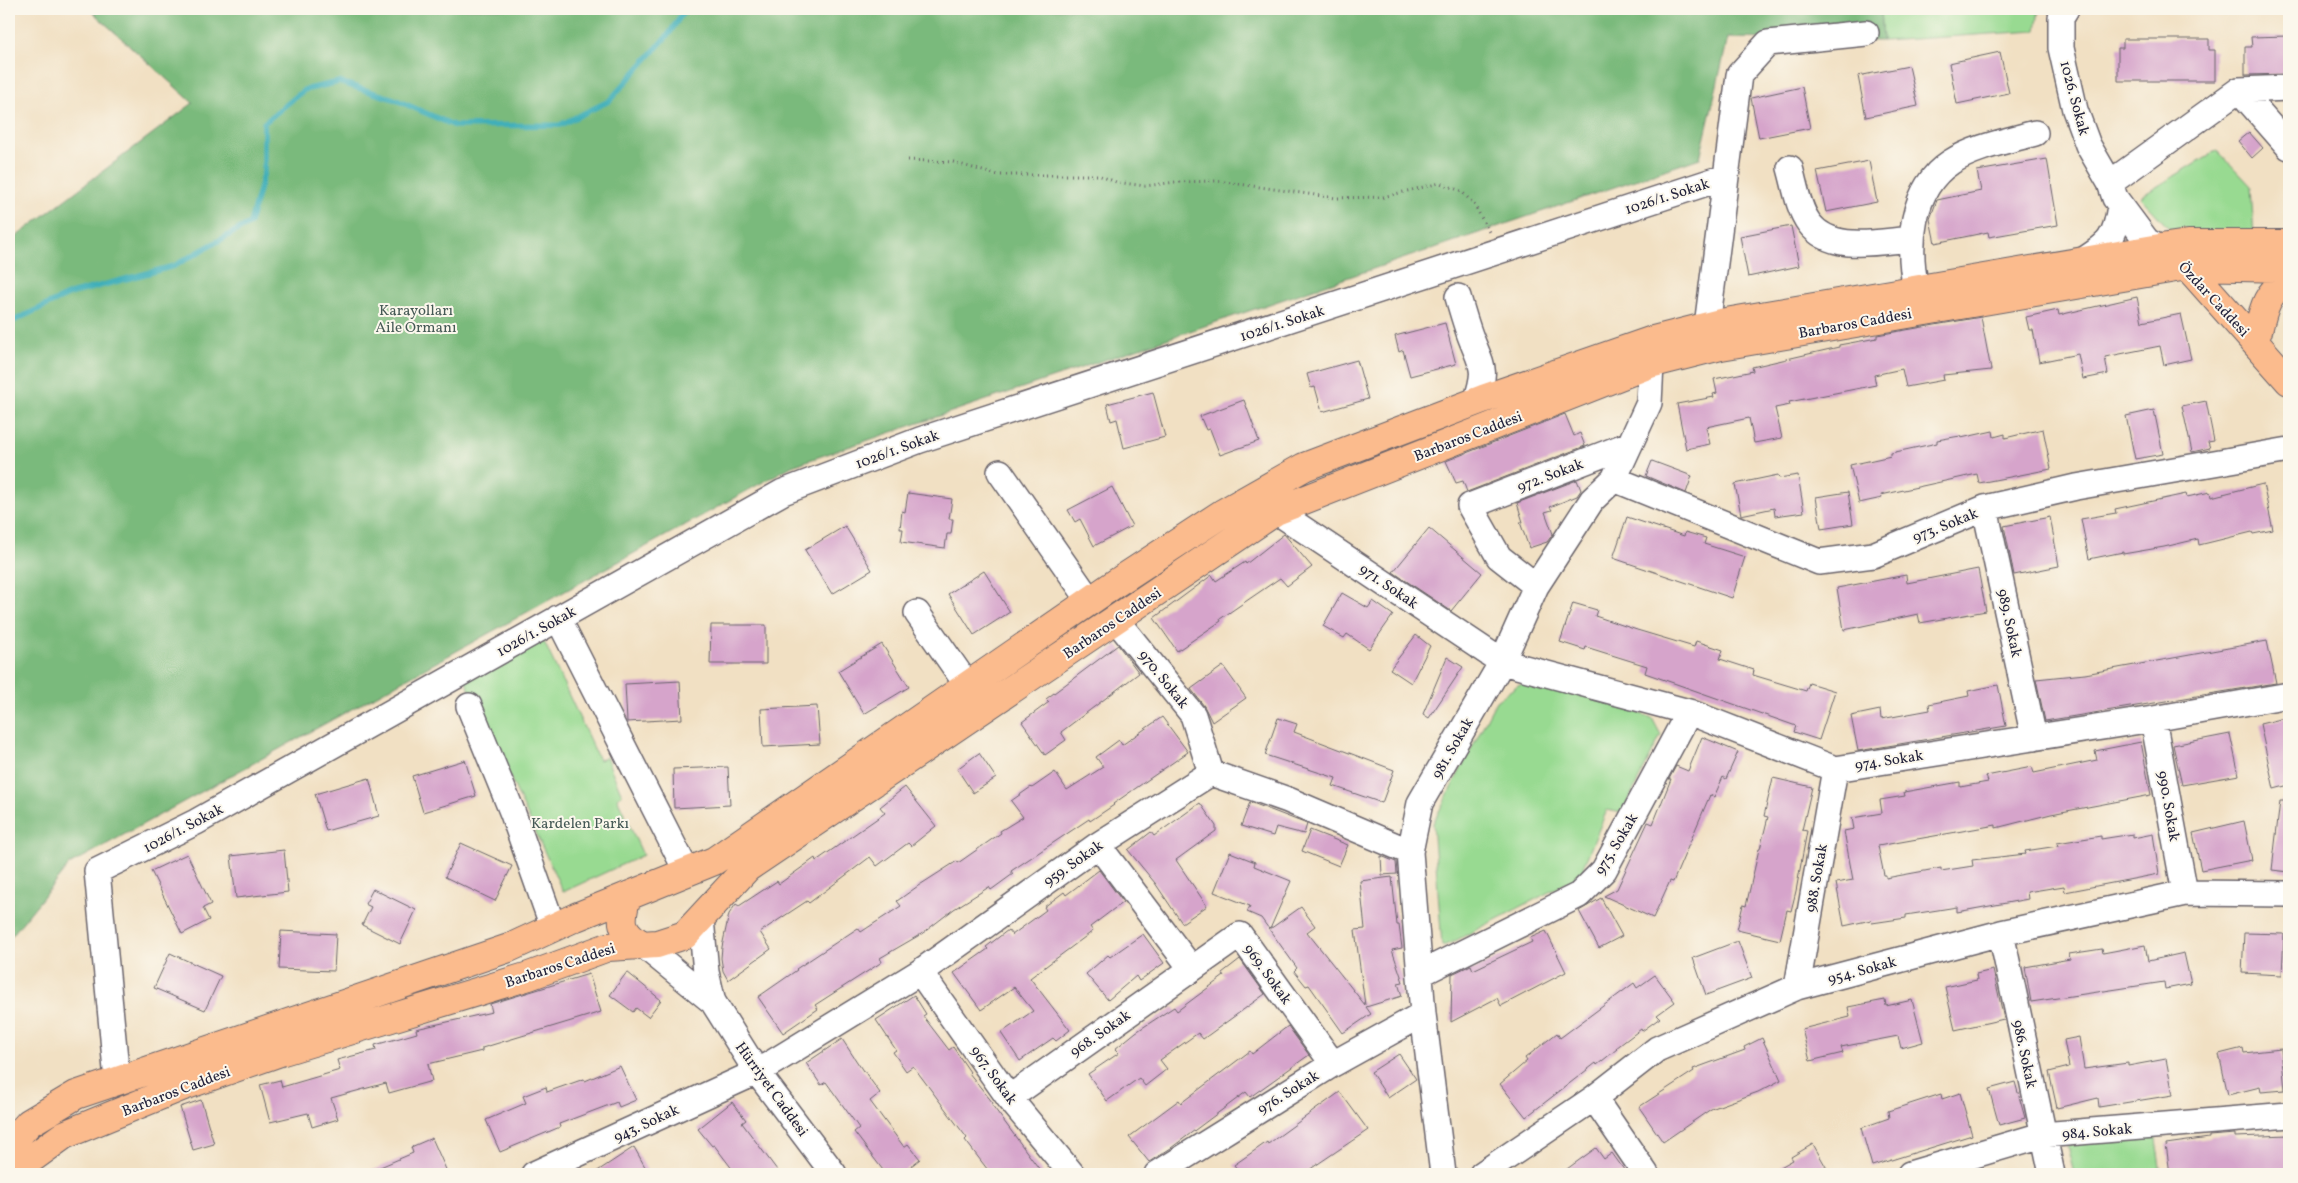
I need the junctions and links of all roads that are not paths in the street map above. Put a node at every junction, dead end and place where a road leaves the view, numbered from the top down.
1 (2066, 9) edge
2 (1866, 33) dead end
3 (2289, 88) edge
4 (2239, 90) junction
5 (2034, 133) dead end
6 (2289, 147) edge
7 (1790, 168) dead end
8 (1724, 177) junction
9 (2115, 194) junction
10 (1912, 239) junction
11 (2289, 244) edge
12 (2160, 248) junction
13 (2187, 255) junction
14 (2082, 261) junction
15 (2214, 267) junction
16 (2289, 268) edge
17 (2289, 278) edge
18 (1916, 289) junction
19 (1458, 297) dead end
20 (1707, 326) junction
21 (2261, 342) junction
22 (1651, 352) junction
23 (2289, 381) edge
24 (1476, 402) junction
25 (1630, 444) junction
26 (2289, 450) edge
27 (1000, 472) dead end
28 (1614, 479) junction
29 (1986, 508) junction
30 (1276, 511) junction
31 (1536, 586) junction
32 (1090, 601) junction
33 (917, 613) dead end
34 (558, 618) junction
35 (1116, 620) junction
36 (1502, 662) junction
37 (968, 686) junction
38 (2289, 695) edge
39 (469, 706) dead end
40 (1689, 712) junction
41 (2153, 719) junction
42 (2034, 738) junction
43 (1834, 769) junction
44 (1211, 773) junction
45 (1098, 846) junction
46 (1410, 852) junction
47 (676, 876) junction
48 (2185, 893) junction
49 (2289, 894) edge
50 (627, 896) junction
51 (701, 919) junction
52 (553, 927) junction
53 (2001, 933) junction
54 (643, 945) junction
55 (1192, 968) junction
56 (920, 972) junction
57 (1420, 974) junction
58 (1797, 987) junction
59 (713, 1002) junction
60 (1423, 1014) junction
61 (1333, 1064) junction
62 (757, 1072) junction
63 (117, 1080) junction
64 (1009, 1098) junction
65 (1594, 1098) junction
66 (2289, 1115) edge
67 (2042, 1135) junction
68 (9, 1144) edge
69 (562, 1169) edge
70 (14, 1174) edge
71 (534, 1174) edge
72 (834, 1174) edge
73 (1072, 1174) edge
74 (1157, 1174) edge
75 (1443, 1174) edge
76 (1482, 1174) edge
77 (1646, 1174) edge
78 (1910, 1174) edge
79 (2052, 1174) edge

1 - 9 street, 1026. Sokak
2 - 8 street, 1026/1. Sokak
3 - 4 street
4 - 6 street
4 - 9 street
5 - 10 street
7 - 10 street
8 - 20 street
8 - 34 street, 1026/1. Sokak
9 - 12 street, 1026. Sokak
9 - 13 street, 1026. Sokak
9 - 14 street
10 - 18 street
11 - 13 main road, Barbaros Caddesi
12 - 13 main road, Özdar Caddesi
12 - 14 main road, Barbaros Caddesi
13 - 15 main road, Barbaros Caddesi
13 - 21 main road, Özdar Caddesi
13 - 22 main road, Barbaros Caddesi
14 - 18 main road, Barbaros Caddesi
15 - 16 main road, Barbaros Caddesi
15 - 21 main road, Özdar Caddesi
17 - 21 main road, Özdar Caddesi
18 - 20 main road, Barbaros Caddesi
19 - 24 street
20 - 22 main road, Barbaros Caddesi
21 - 23 main road, Özdar Caddesi
22 - 24 main road, Barbaros Caddesi
22 - 25 street, 981. Sokak
22 - 30 main road, Barbaros Caddesi
24 - 32 main road, Barbaros Caddesi
25 - 28 street, 981. Sokak
25 - 31 street, 972. Sokak
26 - 29 street, 973. Sokak
27 - 32 street
28 - 29 street, 973. Sokak
28 - 31 street, 981. Sokak
29 - 42 street, 989. Sokak
30 - 35 main road, Barbaros Caddesi
30 - 36 street, 971. Sokak
31 - 36 street, 981. Sokak
32 - 37 main road, Barbaros Caddesi
33 - 37 street
34 - 47 street
34 - 63 street, 1026/1. Sokak
35 - 44 street, 970. Sokak
35 - 51 main road, Barbaros Caddesi
36 - 40 street, 974. Sokak
36 - 46 street, 981. Sokak
37 - 47 main road, Barbaros Caddesi
38 - 41 street, 974. Sokak
39 - 52 street
40 - 43 street, 974. Sokak
40 - 57 street, 975. Sokak
41 - 42 street, 974. Sokak
41 - 48 street, 990. Sokak
42 - 43 street, 974. Sokak
43 - 58 street, 988. Sokak
44 - 45 street, 959. Sokak
44 - 46 street
45 - 55 street
45 - 56 street, 959. Sokak
46 - 57 street, 981. Sokak
47 - 50 main road, Barbaros Caddesi
47 - 51 main road, Hürriyet Caddesi
48 - 49 street, 954. Sokak
48 - 53 street, 954. Sokak
50 - 52 main road, Barbaros Caddesi
50 - 54 main road, Hürriyet Caddesi
51 - 54 main road, Barbaros Caddesi
51 - 59 street, Hürriyet Caddesi
52 - 63 main road, Barbaros Caddesi
53 - 58 street, 954. Sokak
53 - 67 street, 986. Sokak
54 - 59 street, Hürriyet Caddesi
54 - 70 main road, Barbaros Caddesi
55 - 61 street, 969. Sokak
55 - 64 street, 968. Sokak
56 - 62 street, 959. Sokak
56 - 64 street, 967. Sokak
57 - 60 street, 981. Sokak
58 - 65 street, 954. Sokak
59 - 62 street, Hürriyet Caddesi
60 - 61 street, 976. Sokak
60 - 75 street, 981. Sokak
61 - 74 street, 976. Sokak
62 - 69 street, 943. Sokak
62 - 72 street, Hürriyet Caddesi
63 - 68 main road, Barbaros Caddesi
64 - 73 street, 967. Sokak
65 - 76 street, 954. Sokak
65 - 77 street
66 - 67 street, 984. Sokak
67 - 78 street, 984. Sokak
67 - 79 street, 986. Sokak
69 - 71 street, 943. Sokak

